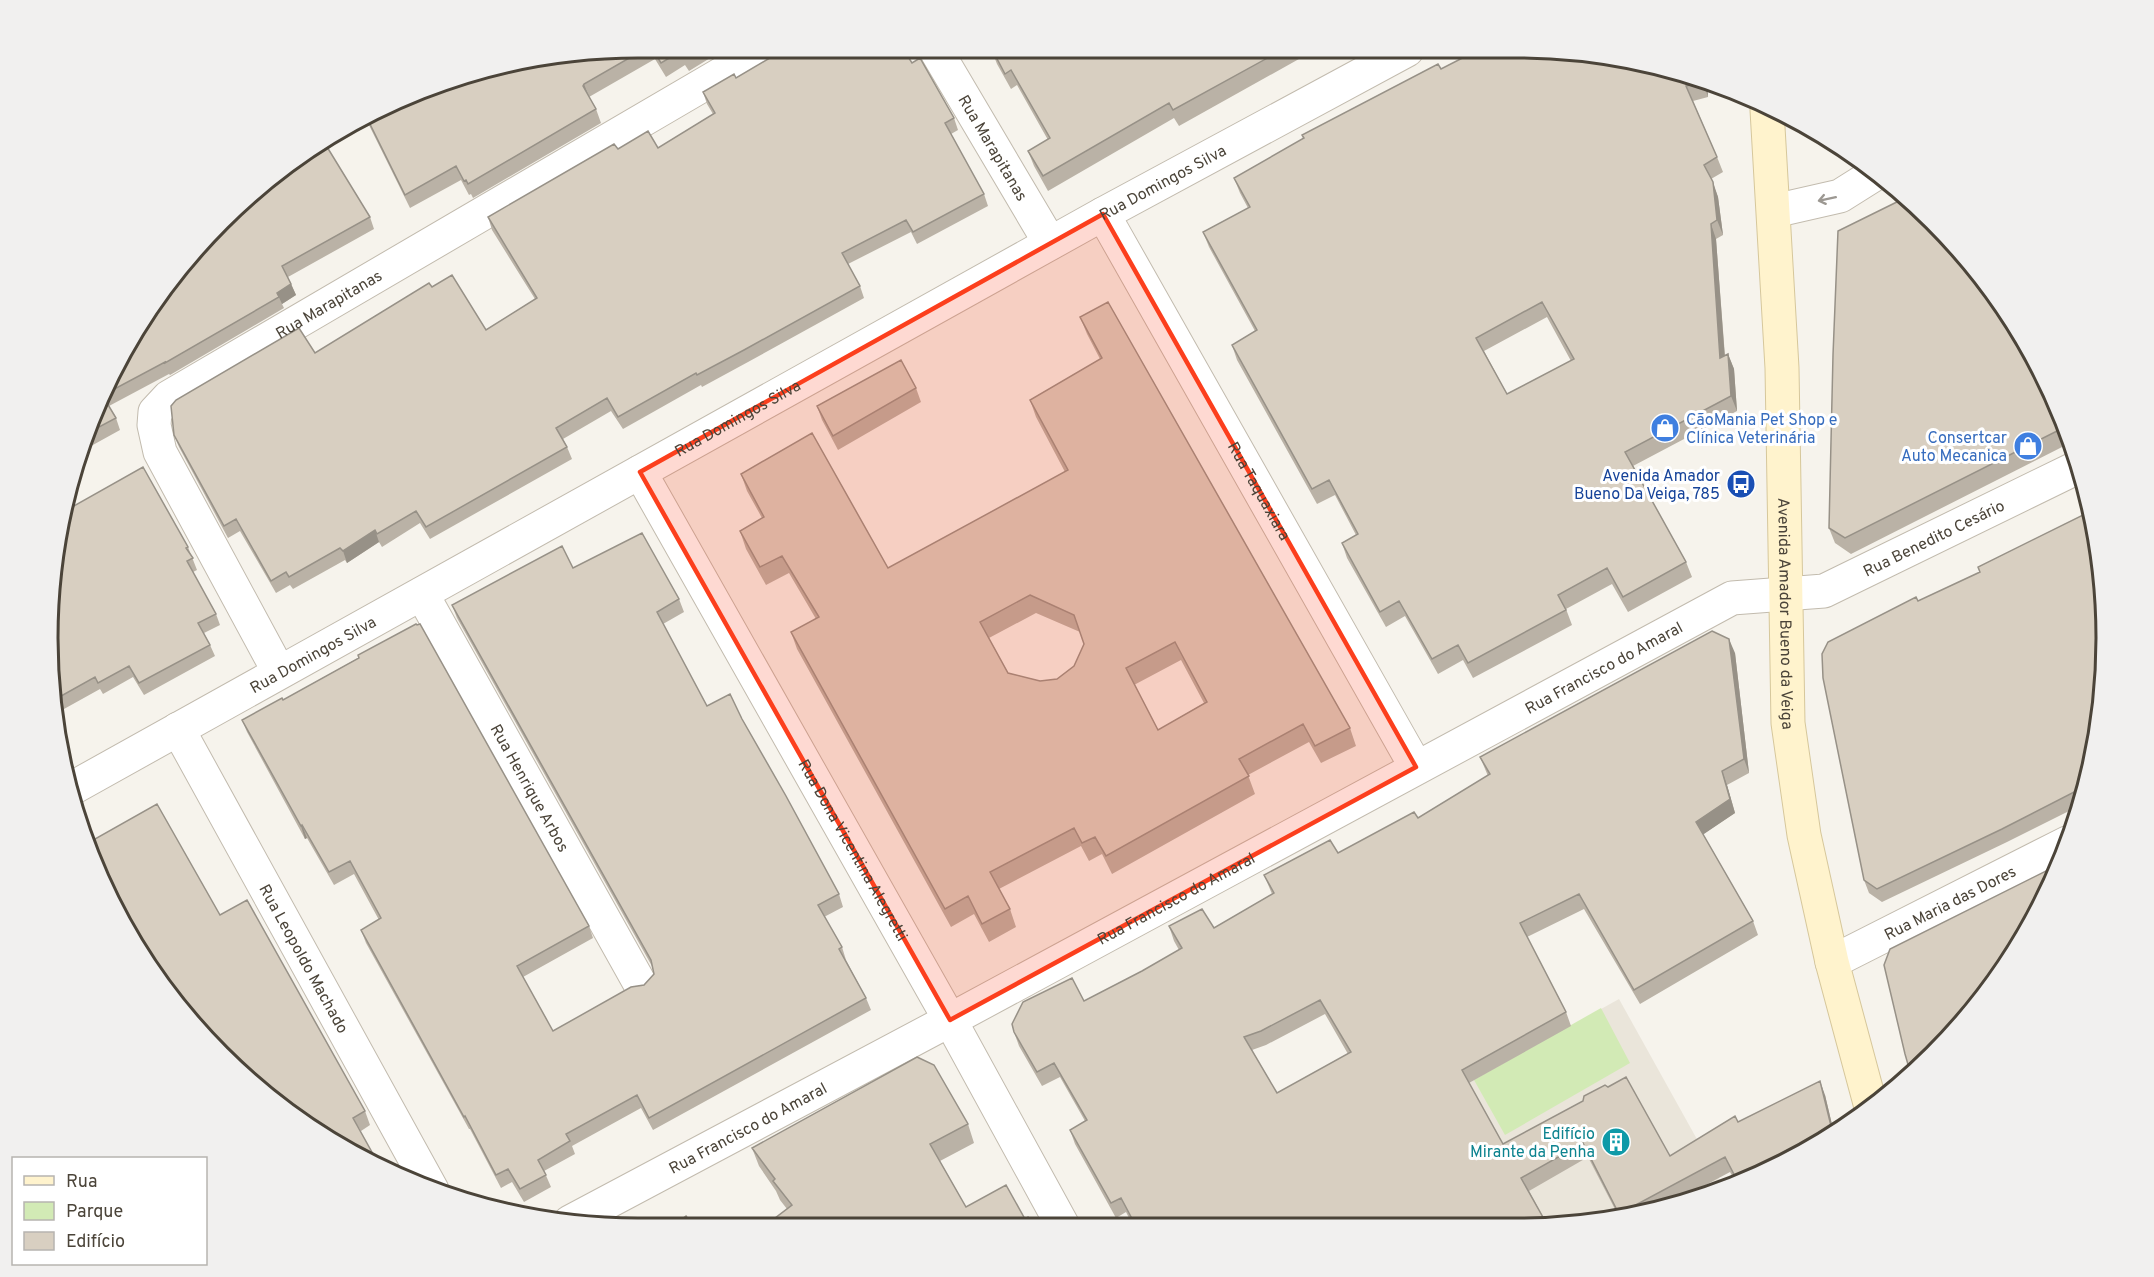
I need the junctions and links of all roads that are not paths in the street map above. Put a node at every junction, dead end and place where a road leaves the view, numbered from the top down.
1 (749, 58) edge
2 (941, 58) edge
3 (1392, 58) edge
4 (1767, 116) edge
5 (1869, 178) edge
6 (1774, 211) junction
7 (1103, 214) junction
8 (1050, 243) junction
9 (2071, 471) edge
10 (639, 472) junction
11 (422, 594) junction
12 (1786, 594) junction
13 (279, 672) junction
14 (178, 729) junction
15 (1416, 767) junction
16 (77, 785) edge
17 (2055, 849) edge
18 (1832, 962) junction
19 (639, 982) dead end
20 (950, 1020) junction
21 (1869, 1099) edge
22 (425, 1177) edge
23 (582, 1216) edge
24 (1059, 1218) edge

1 - 13 street, Rua Marapitanas
2 - 8 street, Rua Marapitanas
3 - 7 street, Rua Domingos Silva
4 - 6 main road, Avenida Amador Bueno da Veiga
5 -> 6 street
6 - 12 main road, Avenida Amador Bueno da Veiga
7 - 8 street, Rua Domingos Silva
7 - 15 street, Rua Taquaxiara
8 - 10 street, Rua Domingos Silva
9 - 12 street, Rua Benedito Cesário
10 - 11 street, Rua Domingos Silva
10 - 20 street, Rua Dona Vicentina Alegretti
11 - 13 street, Rua Domingos Silva
11 - 19 street, Rua Henrique Arbos
12 - 15 street, Rua Francisco do Amaral
12 - 18 main road, Avenida Amador Bueno da Veiga
13 - 14 street, Rua Domingos Silva
14 - 16 street, Rua Domingos Silva
14 - 22 street, Rua Leopoldo Machado
15 - 20 street, Rua Francisco do Amaral
17 - 18 street, Rua Maria das Dores
18 - 21 main road, Avenida Amador Bueno da Veiga
20 - 23 street, Rua Francisco do Amaral
20 - 24 street, Rua Dona Vicentina Alegretti

